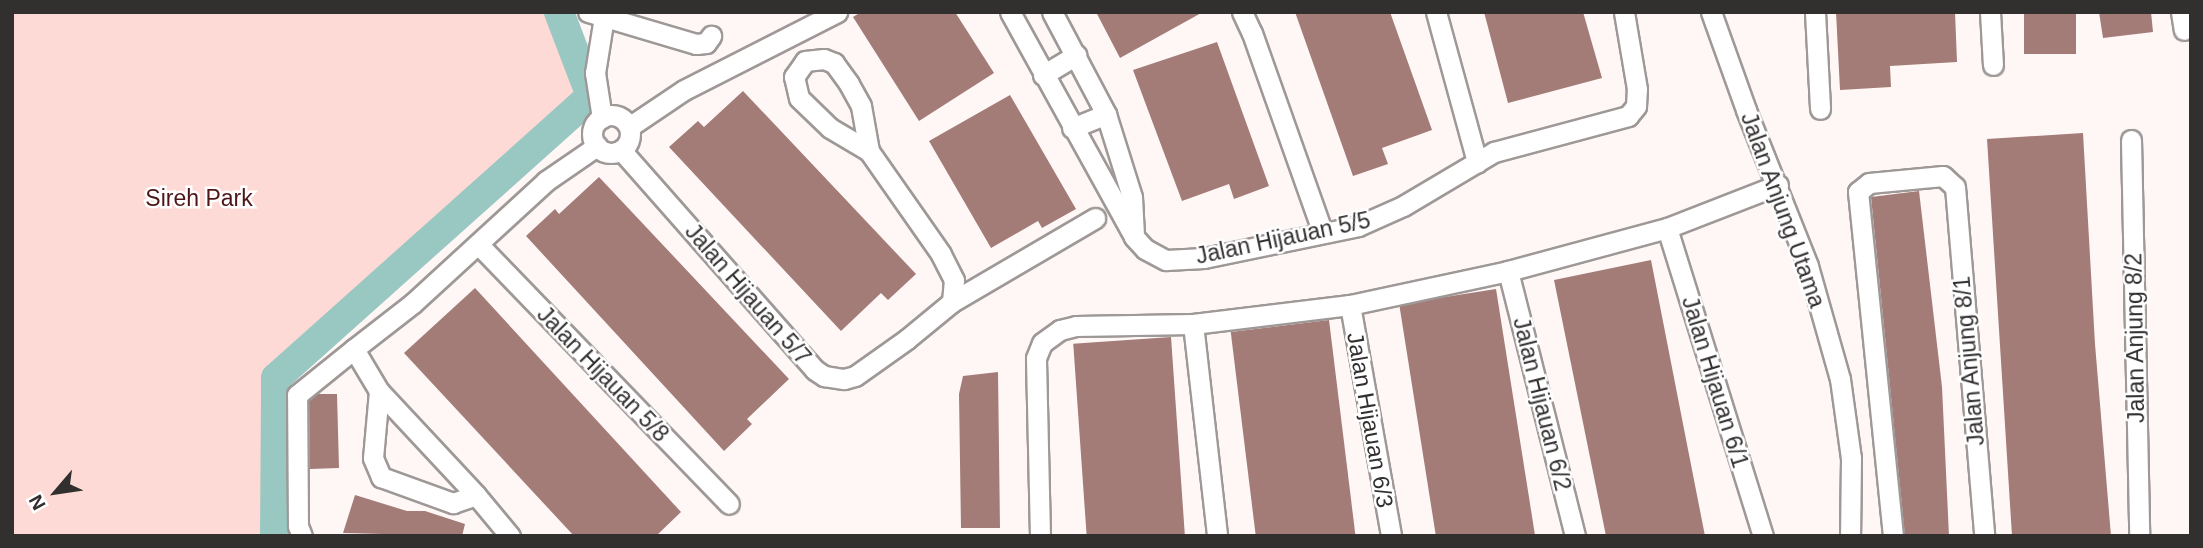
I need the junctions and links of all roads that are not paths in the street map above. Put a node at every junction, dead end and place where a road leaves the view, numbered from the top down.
1 (837, 12) edge
2 (1010, 12) edge
3 (1052, 12) edge
4 (1241, 12) edge
5 (1436, 12) edge
6 (1625, 12) edge
7 (1712, 12) edge
8 (1815, 12) edge
9 (1990, 12) edge
10 (596, 15) edge
11 (711, 36) dead end
12 (1076, 55) junction
13 (1993, 65) dead end
14 (1043, 75) junction
15 (1820, 109) dead end
16 (1106, 114) junction
17 (602, 118) junction
18 (629, 127) junction
19 (1072, 128) junction
20 (2131, 140) dead end
21 (597, 146) junction
22 (621, 150) junction
23 (869, 151) junction
24 (1478, 162) junction
25 (1778, 185) junction
26 (1095, 219) dead end
27 (1667, 228) junction
28 (1323, 233) junction
29 (1134, 237) junction
30 (478, 244) junction
31 (1508, 271) junction
32 (952, 302) junction
33 (1350, 305) junction
34 (1193, 324) junction
35 (354, 349) junction
36 (379, 391) junction
37 (476, 495) junction
38 (729, 504) dead end
39 (303, 536) edge
40 (510, 536) edge
41 (1041, 536) edge
42 (1217, 536) edge
43 (1391, 536) edge
44 (1575, 536) edge
45 (1763, 536) edge
46 (1850, 536) edge
47 (1893, 536) edge
48 (1984, 536) edge
49 (2139, 536) edge

1 - 18 street
2 - 14 street, Jalan Hijauan 5/5
3 - 12 street
4 - 28 street
5 - 24 street
6 - 24 street, Jalan Hijauan 5/5
7 - 25 street, Jalan Anjung Utama
8 - 15 street
9 - 13 street
10 - 11 street
10 - 17 street
12 - 14 street
12 - 16 street
14 - 19 street, Jalan Hijauan 5/5
16 - 19 street
16 - 29 street
17 - 18 street
17 - 21 street
18 - 22 street
19 - 29 street, Jalan Hijauan 5/5
20 - 49 street, Jalan Anjung 8/2
21 - 22 street
21 - 30 street
22 - 32 street, Jalan Hijauan 5/7
23 - 23 street
23 - 32 street
24 - 28 street, Jalan Hijauan 5/5
25 - 27 street
25 - 46 street, Jalan Anjung Utama
26 - 32 street, Jalan Hijauan 5/7
27 - 31 street
27 - 45 street, Jalan Hijauan 6/1
28 - 29 street, Jalan Hijauan 5/5
30 - 35 street
30 - 38 street, Jalan Hijauan 5/8
31 - 33 street
31 - 44 street, Jalan Hijauan 6/2
33 - 34 street
33 - 43 street, Jalan Hijauan 6/3
34 - 41 street
34 - 42 street
35 - 36 street
35 - 39 street
36 - 37 street
36 - 37 street
37 - 40 street
47 - 48 street, Jalan Anjung 8/1

